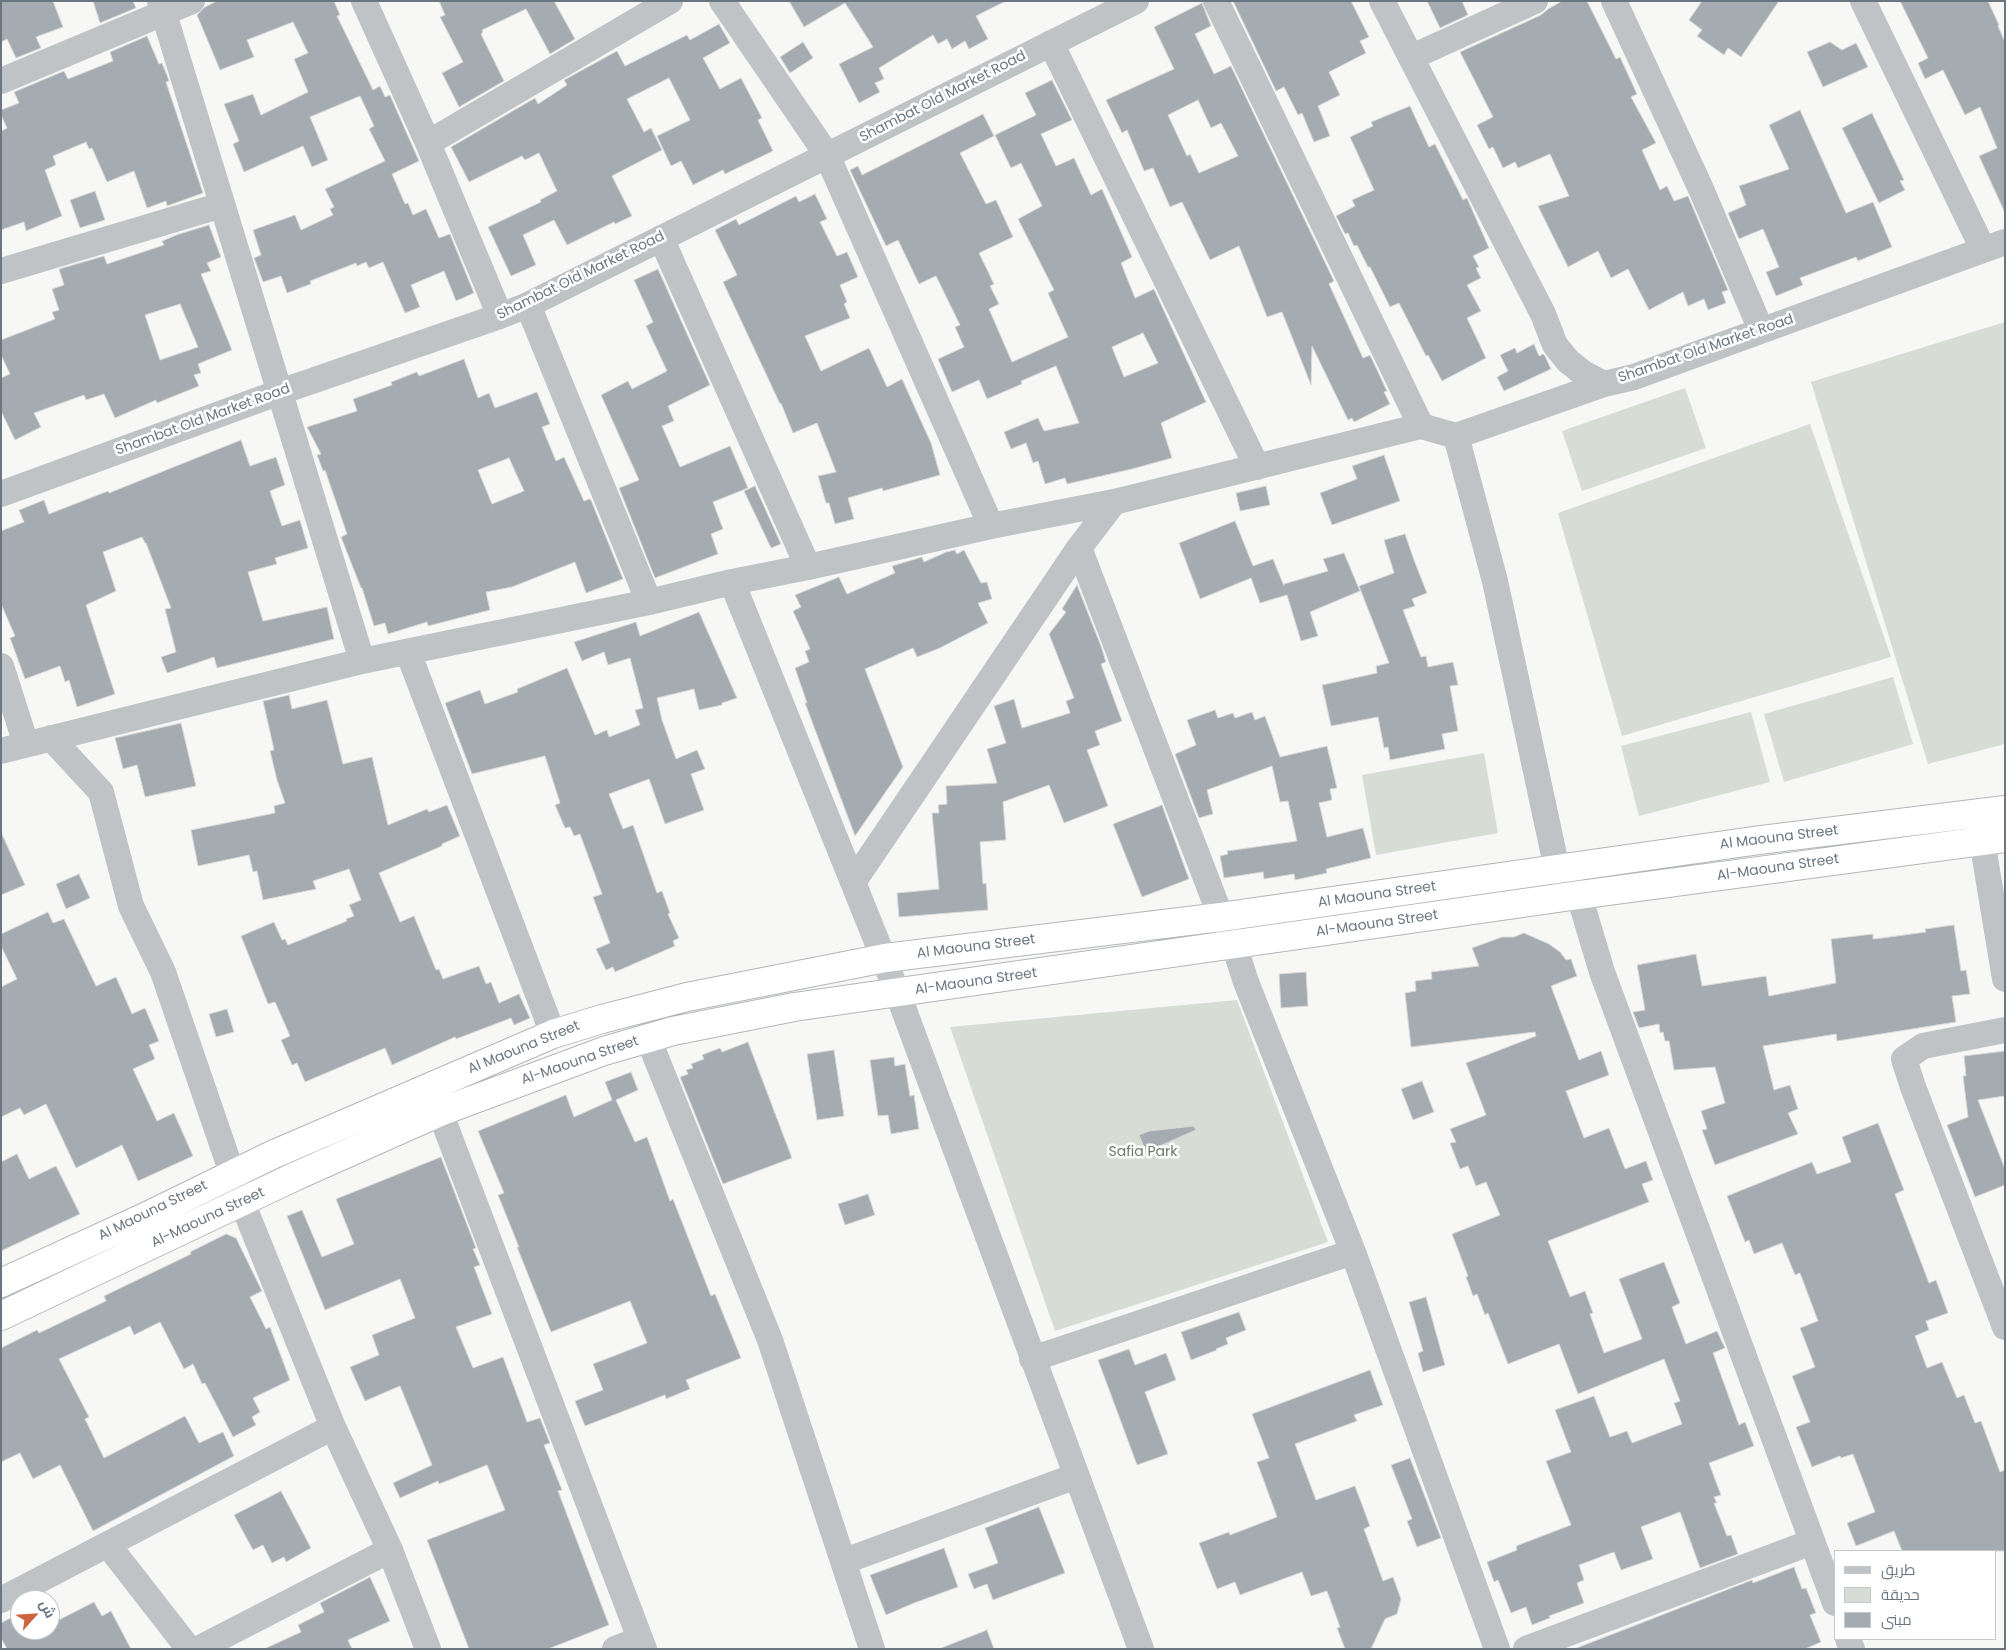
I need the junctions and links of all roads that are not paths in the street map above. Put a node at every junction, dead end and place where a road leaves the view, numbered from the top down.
1 (192, 1) edge
2 (364, 1) edge
3 (670, 1) edge
4 (722, 1) edge
5 (1136, 1) edge
6 (1216, 1) edge
7 (1382, 1) edge
8 (1535, 1) edge
9 (1614, 1) edge
10 (1864, 1) edge
11 (162, 8) edge
12 (1051, 43) junction
13 (1412, 57) junction
14 (1, 81) edge
15 (428, 142) junction
16 (827, 155) junction
17 (222, 204) junction
18 (662, 238) junction
19 (1994, 246) edge
20 (1, 271) edge
21 (528, 305) junction
22 (500, 316) junction
23 (1761, 330) junction
24 (1604, 384) junction
25 (280, 392) junction
26 (1421, 426) junction
27 (1456, 436) junction
28 (1257, 467) junction
29 (1, 494) edge
30 (1114, 502) junction
31 (991, 526) junction
32 (1079, 548) junction
33 (808, 567) junction
34 (732, 582) junction
35 (649, 602) junction
36 (408, 652) junction
37 (362, 661) junction
38 (1, 666) edge
39 (51, 738) junction
40 (26, 744) junction
41 (1, 751) edge
42 (2005, 810) edge
43 (1994, 839) edge
44 (1557, 869) junction
45 (854, 881) junction
46 (1579, 895) junction
47 (1221, 917) junction
48 (1234, 945) junction
49 (885, 958) junction
50 (2005, 979) edge
51 (898, 994) junction
52 (2005, 1030) edge
53 (553, 1034) junction
54 (648, 1038) junction
55 (440, 1112) junction
56 (231, 1173) junction
57 (242, 1202) junction
58 (1353, 1252) junction
59 (1, 1283) edge
60 (1, 1316) edge
61 (2005, 1327) edge
62 (1032, 1359) junction
63 (333, 1427) junction
64 (1076, 1476) junction
65 (1812, 1542) junction
66 (108, 1545) junction
67 (390, 1550) junction
68 (845, 1561) junction
69 (1, 1600) edge
70 (1834, 1600) edge
71 (642, 1644) edge
72 (190, 1649) edge
73 (198, 1649) edge
74 (428, 1649) edge
75 (615, 1649) edge
76 (872, 1649) edge
77 (1141, 1649) edge
78 (1498, 1649) edge
79 (1526, 1649) edge

1 - 11 street
2 - 15 street
3 - 15 street
4 - 16 street
5 - 12 street, Shambat Old Market Road
6 - 26 street
7 - 13 street, Shambat Old Market Road
8 - 13 street
9 - 23 street
10 - 19 street
11 - 14 street
11 - 17 street
12 - 16 street, Shambat Old Market Road
12 - 28 street
13 - 24 street, Shambat Old Market Road
15 - 22 street
16 - 18 street, Shambat Old Market Road
16 - 31 street
17 - 20 street
17 - 25 street
18 - 21 street, Shambat Old Market Road
18 - 33 street
19 - 23 street, Shambat Old Market Road
21 - 22 street, Shambat Old Market Road
21 - 35 street
22 - 25 street, Shambat Old Market Road
23 - 24 street, Shambat Old Market Road
24 - 27 street
25 - 29 street, Shambat Old Market Road
25 - 37 street
26 - 27 street
26 - 28 street
27 - 44 street
28 - 30 street
30 - 31 street
30 - 32 street
31 - 33 street
32 - 45 street
32 - 47 street
33 - 34 street
34 - 35 street
34 - 45 street
35 - 36 street
36 - 37 street
36 - 53 street
37 - 39 street
38 - 40 street
39 - 40 street
39 - 56 street
40 - 41 street
42 - 44 highway, Al Maouna Street
43 - 46 highway, Al-Maouna Street
43 - 50 street
44 - 46 street
44 - 47 highway, Al Maouna Street
45 - 49 street
46 - 48 highway, Al-Maouna Street
46 - 65 street
47 - 48 street
47 - 49 highway, Al Maouna Street
48 - 51 highway, Al-Maouna Street
48 - 58 street
49 - 51 street
49 - 53 highway, Al Maouna Street
51 - 54 highway, Al-Maouna Street
51 - 62 street
52 - 61 street
53 - 56 highway, Al Maouna Street
54 - 55 highway, Al-Maouna Street
54 - 68 street
55 - 57 highway, Al-Maouna Street
55 - 71 street
56 - 57 street
56 - 59 highway, Al Maouna Street
57 - 60 highway, Al-Maouna Street
57 - 63 street
58 - 62 street
58 - 78 street
62 - 64 street
63 - 66 street
63 - 67 street
64 - 68 street
64 - 77 street
65 - 70 street
65 - 79 street
66 - 69 street
66 - 72 street
67 - 73 street
67 - 74 street
68 - 76 street
71 - 75 street

